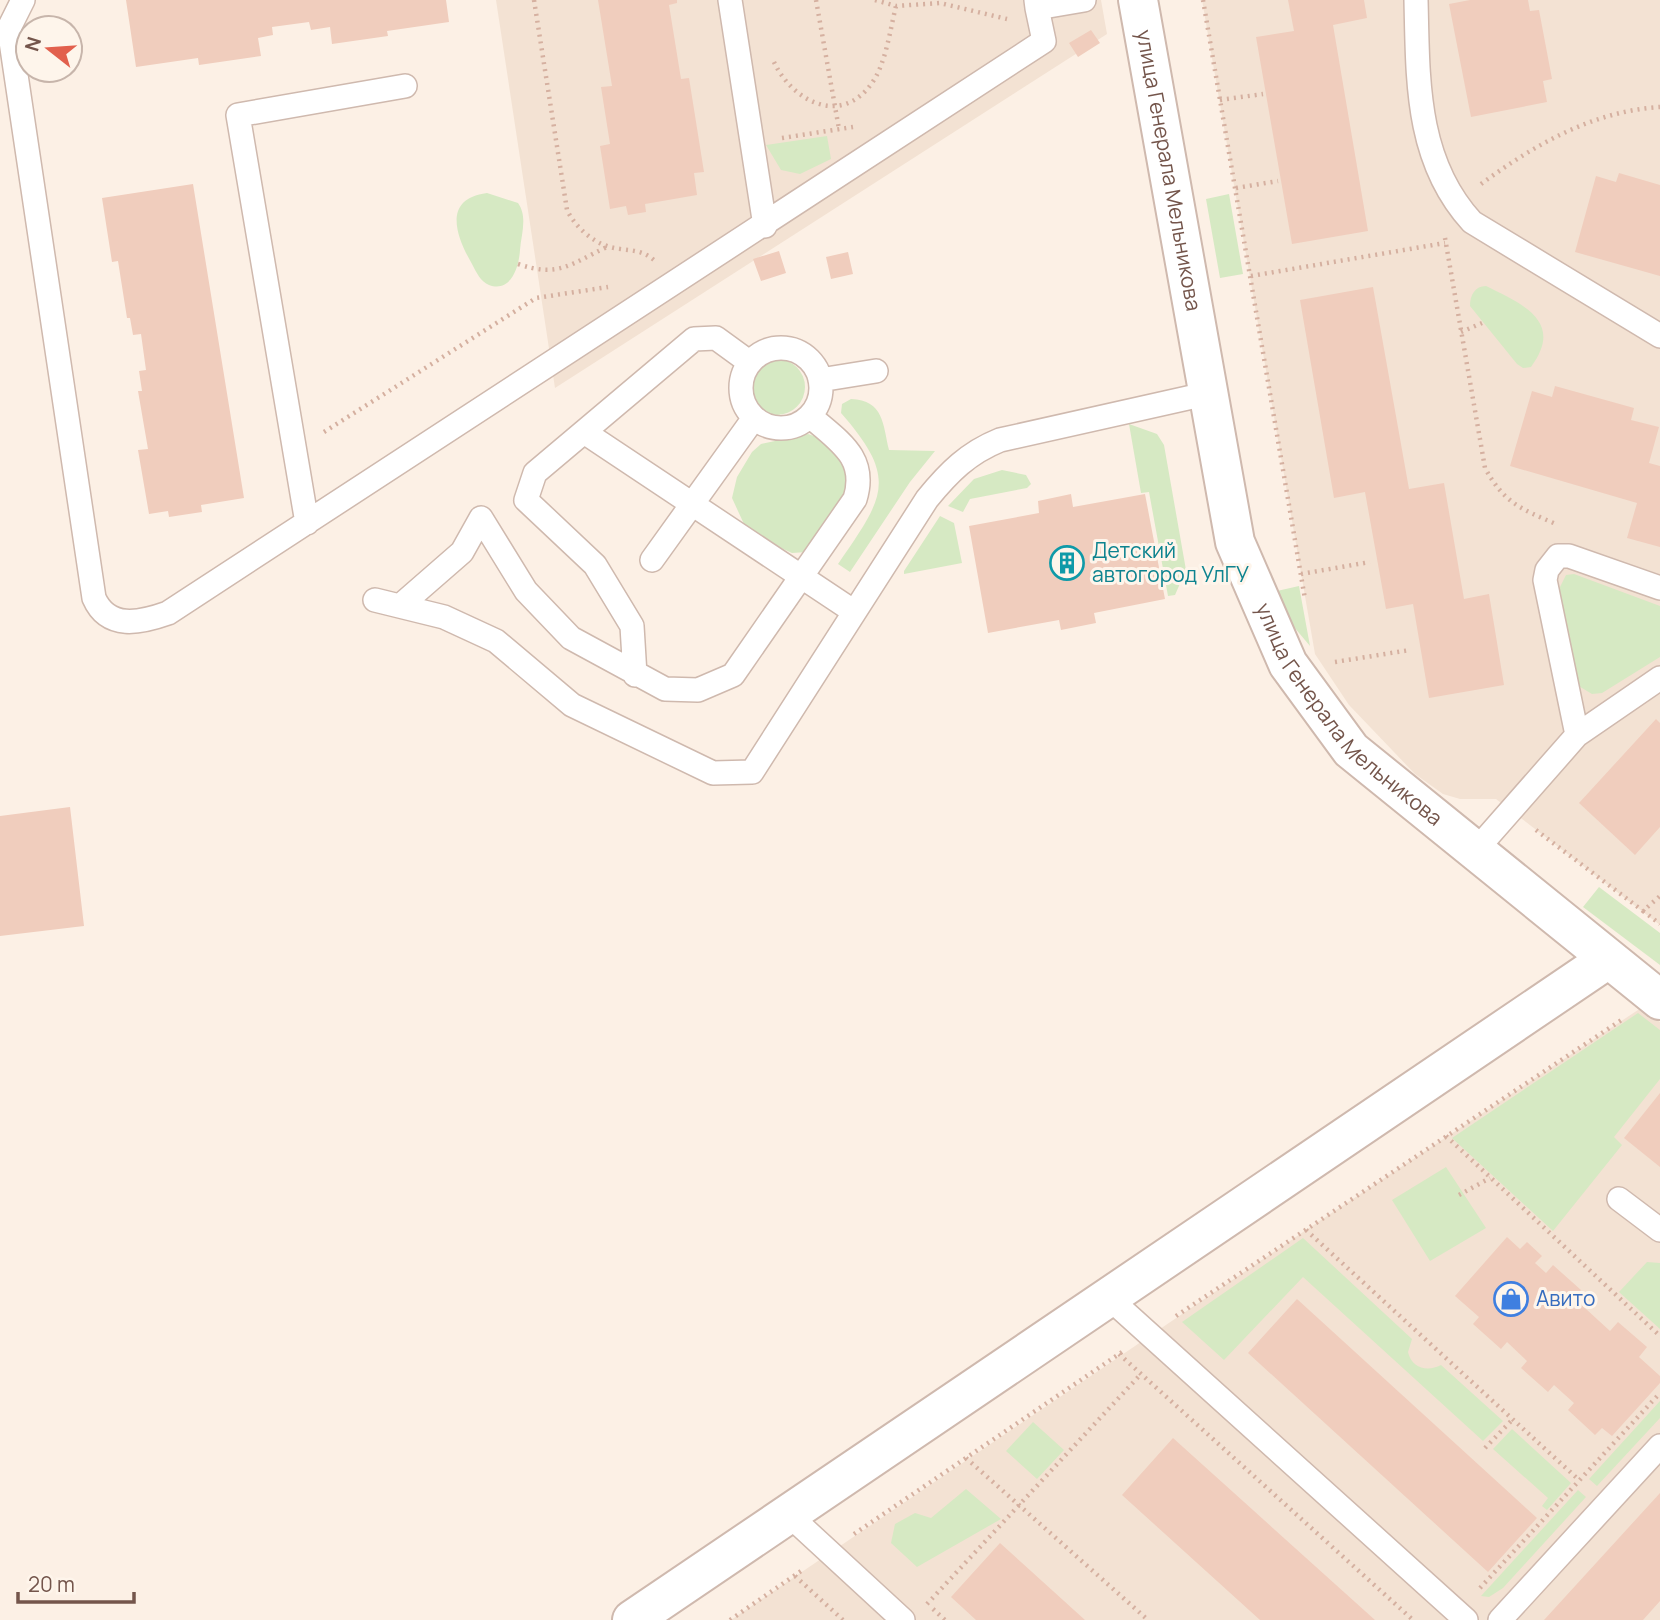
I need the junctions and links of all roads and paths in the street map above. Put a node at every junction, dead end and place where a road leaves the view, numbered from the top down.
1 (23, 0) edge
2 (534, 0) edge
3 (730, 0) edge
4 (816, 0) edge
5 (874, 0) edge
6 (1084, 0) edge
7 (1138, 0) edge
8 (1203, 0) edge
9 (1416, 0) edge
10 (1037, 4) edge
11 (896, 6) junction
12 (1010, 29) dead end
13 (772, 58) dead end
14 (405, 86) dead end
15 (1263, 94) dead end
16 (1220, 100) junction
17 (835, 107) junction
18 (1660, 107) edge
19 (861, 126) dead end
20 (839, 129) junction
21 (752, 143) junction
22 (1278, 181) dead end
23 (1236, 188) junction
24 (1472, 191) dead end
25 (765, 226) junction
26 (1446, 227) dead end
27 (1445, 243) junction
28 (607, 246) junction
29 (518, 264) dead end
30 (646, 268) dead end
31 (1251, 276) junction
32 (614, 286) dead end
33 (1482, 323) dead end
34 (1461, 332) junction
35 (1660, 335) edge
36 (749, 362) junction
37 (876, 371) dead end
38 (820, 380) junction
39 (1210, 393) junction
40 (810, 416) junction
41 (754, 418) junction
42 (584, 432) junction
43 (293, 451) junction
44 (692, 504) junction
45 (307, 523) junction
46 (1568, 529) dead end
47 (652, 560) dead end
48 (1370, 562) dead end
49 (1301, 574) junction
50 (801, 576) junction
51 (1660, 588) edge
52 (375, 600) dead end
53 (1306, 601) dead end
54 (400, 606) junction
55 (853, 611) junction
56 (1410, 649) dead end
57 (1333, 662) dead end
58 (635, 675) junction
59 (1660, 678) edge
60 (1577, 735) junction
61 (1511, 810) junction
62 (1476, 850) junction
63 (1660, 896) edge
64 (1643, 911) junction
65 (1660, 924) edge
66 (1608, 959) junction
67 (1645, 1007) edge
68 (1446, 1136) junction
69 (1490, 1178) junction
70 (1459, 1195) dead end
71 (1619, 1199) dead end
72 (1306, 1230) junction
73 (1660, 1230) edge
74 (1108, 1297) junction
75 (1149, 1334) junction
76 (1660, 1336) edge
77 (1119, 1354) junction
78 (1141, 1374) junction
79 (1660, 1393) edge
80 (1513, 1419) junction
81 (1660, 1446) edge
82 (1485, 1448) dead end
83 (966, 1458) junction
84 (1580, 1480) junction
85 (1019, 1505) junction
86 (788, 1514) junction
87 (829, 1552) junction
88 (795, 1576) junction
89 (1480, 1588) dead end
90 (927, 1604) junction
91 (911, 1616) edge
92 (632, 1620) edge
93 (730, 1620) edge
94 (843, 1620) edge
95 (945, 1620) edge
96 (1148, 1620) edge
97 (1413, 1620) edge
98 (1466, 1620) edge
99 (1500, 1620) edge

1 - 45 lane
2 - 28 path
3 - 21 lane
4 - 17 path
5 - 11 path
6 - 10 lane
7 - 39 street, улица Генерала Мельникова
8 - 16 path
9 - 35 lane
10 - 25 lane
11 - 12 path
11 - 17 path
13 - 17 path
14 - 43 lane
15 - 16 path
16 - 23 path
17 - 20 path
18 - 24 path
19 - 20 path
20 - 21 path
21 - 25 lane
22 - 23 path
23 - 31 path
25 - 45 lane
26 - 27 path
27 - 31 path
27 - 34 path
28 - 29 path
28 - 30 path
31 - 49 path
32 - 43 path
33 - 34 path
34 - 46 path
36 - 38 lane
36 - 41 lane
36 - 42 lane
37 - 38 lane
38 - 40 lane
39 - 55 lane
39 - 62 street, улица Генерала Мельникова
40 - 41 lane
40 - 50 lane
41 - 44 lane
42 - 44 lane
42 - 58 lane
43 - 45 lane
44 - 47 lane
44 - 50 lane
48 - 49 path
49 - 53 path
50 - 55 lane
50 - 58 lane
51 - 60 lane
52 - 54 lane
54 - 55 lane
54 - 58 lane
56 - 57 path
59 - 60 lane
60 - 61 lane
61 - 62 lane
61 - 64 path
62 - 66 street, улица Генерала Мельникова
63 - 64 path
64 - 65 path
66 - 67 street, улица Генерала Мельникова
66 - 74 street
67 - 68 path
68 - 69 path
68 - 72 path
69 - 70 path
69 - 76 path
71 - 73 lane
72 - 75 path
72 - 80 path
74 - 75 lane
74 - 86 street
75 - 77 path
75 - 98 lane
77 - 78 path
77 - 83 path
78 - 85 path
78 - 97 path
79 - 84 path
80 - 82 path
80 - 84 path
81 - 99 lane
83 - 85 path
83 - 87 path
84 - 89 path
85 - 90 path
85 - 96 path
86 - 87 lane
86 - 92 street
87 - 88 path
87 - 91 lane
88 - 93 path
88 - 94 path
90 - 91 path
90 - 95 path

